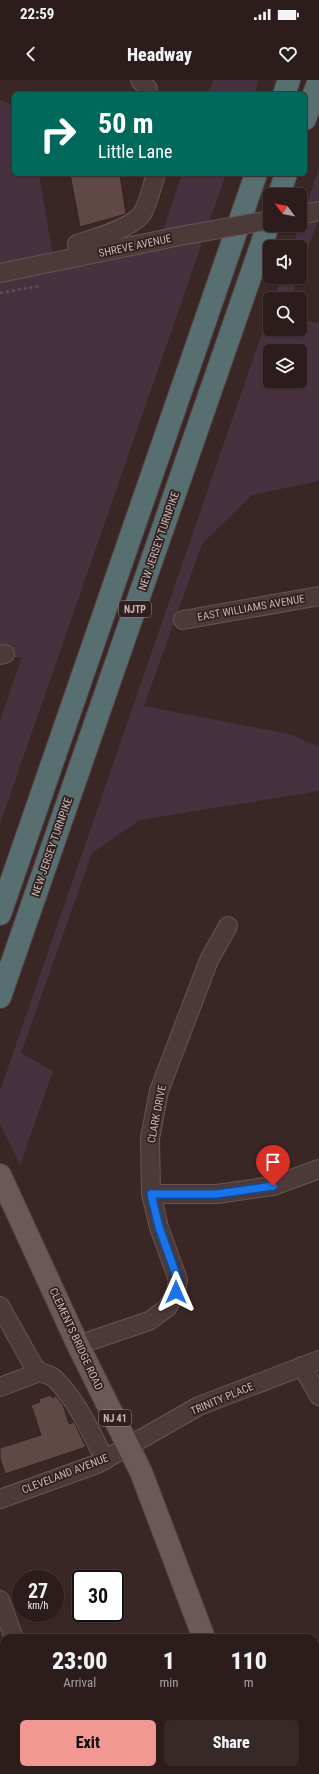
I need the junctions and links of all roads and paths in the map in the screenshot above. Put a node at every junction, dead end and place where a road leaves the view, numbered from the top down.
1 (289, 80) edge
2 (319, 80) edge
3 (285, 92) edge
4 (307, 113) edge
5 (155, 176) edge
6 (255, 176) edge
7 (285, 176) edge
8 (281, 188) edge
9 (319, 211) edge
10 (307, 214) edge
11 (263, 221) edge
12 (266, 232) edge
13 (80, 258) junction
14 (0, 273) edge
15 (39, 286) dead end
16 (0, 293) edge
17 (319, 596) edge
18 (183, 620) dead end
19 (0, 914) edge
20 (228, 926) dead end
21 (0, 997) edge
22 (319, 1169) edge
23 (0, 1175) edge
24 (151, 1194) junction
25 (0, 1306) edge
26 (78, 1345) junction
27 (319, 1360) edge
28 (302, 1366) junction
29 (40, 1372) junction
30 (0, 1387) edge
31 (319, 1396) edge
32 (129, 1447) junction
33 (105, 1460) junction
34 (0, 1499) edge
35 (0, 1600) edge
36 (13, 1634) edge
37 (202, 1634) edge

1 - 3 highway
2 - 4 highway
5 - 13 street
6 - 19 highway, NJTP
7 - 8 highway
9 - 10 street
11 - 13 street, SHREVE AVENUE, bridge
12 - 21 highway, NEW JERSEY TURNPIKE / NJTP
13 - 14 street, SHREVE AVENUE
15 - 16 path
17 - 18 street, EAST WILLIAMS AVENUE
20 - 24 street, CLARK DRIVE
22 - 24 street
23 - 26 main road, CLEMENTS BRIDGE ROAD / NJ 41
24 - 26 street, CLARK DRIVE
25 - 29 street
26 - 32 main road, CLEMENTS BRIDGE ROAD / NJ 41
27 - 28 street, TRINITY PLACE
28 - 31 street
28 - 32 street, TRINITY PLACE
29 - 30 street
29 - 33 street
32 - 33 street, CLEVELAND AVENUE
32 - 37 main road, CLEMENTS BRIDGE ROAD / NJ 41
33 - 34 street, CLEVELAND AVENUE
35 - 36 street

